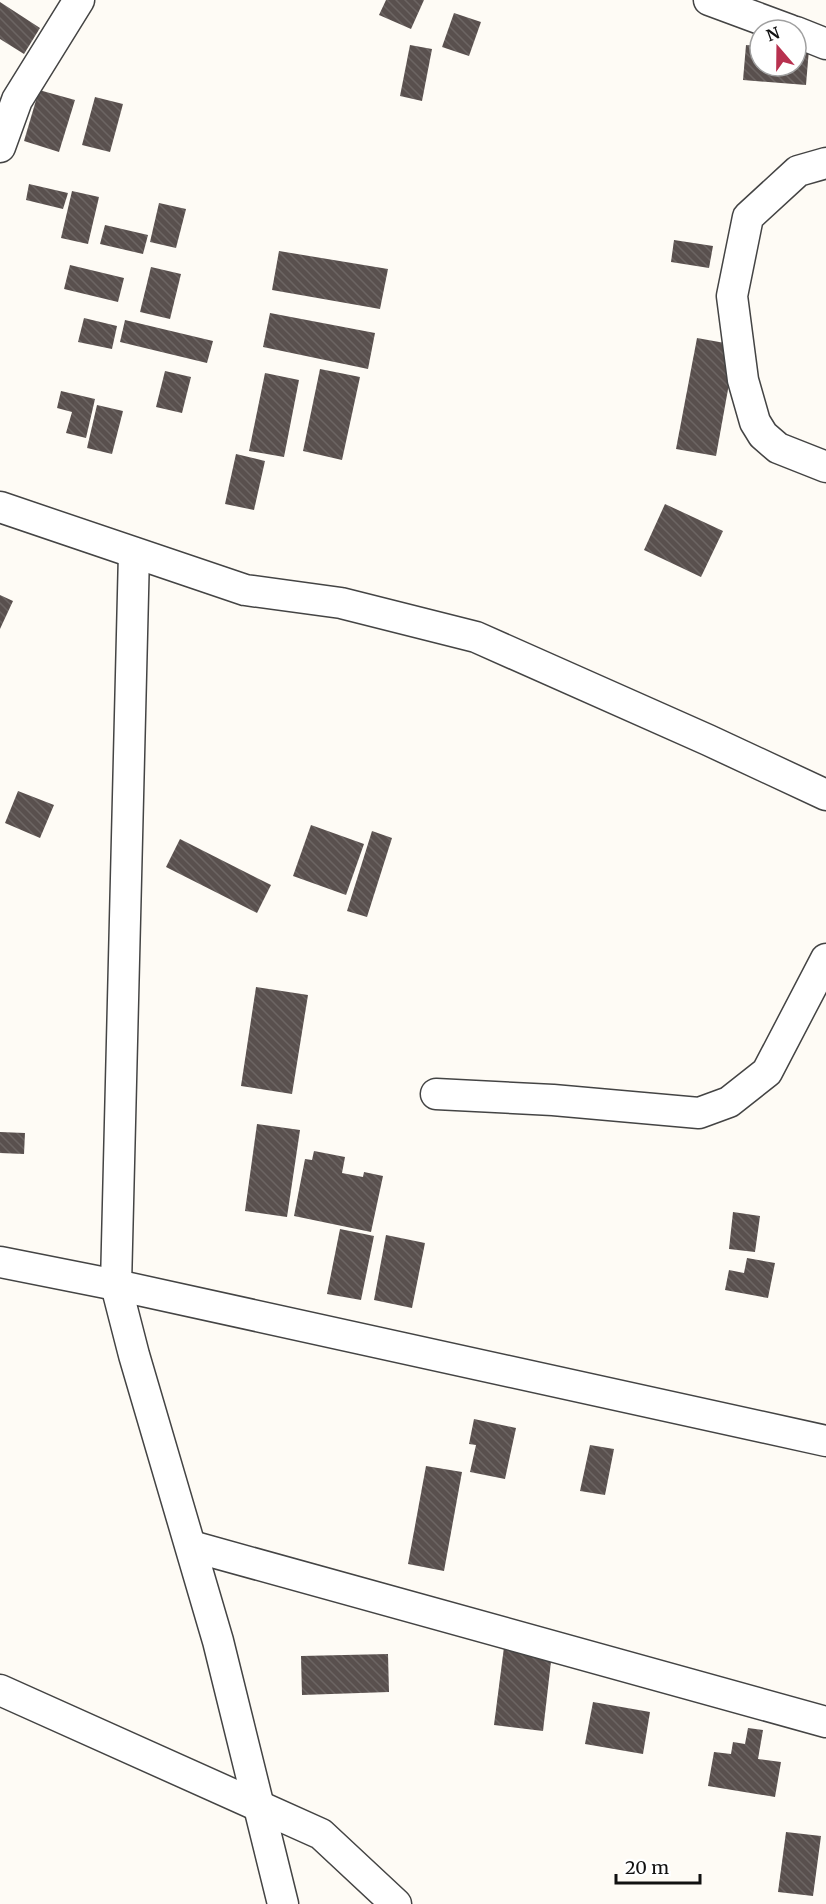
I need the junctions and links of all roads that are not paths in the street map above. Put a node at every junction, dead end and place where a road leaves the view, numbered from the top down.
1 (79, 0) edge
2 (709, 0) edge
3 (758, 18) edge
4 (808, 37) edge
5 (826, 44) edge
6 (0, 147) edge
7 (826, 163) edge
8 (826, 467) edge
9 (0, 507) edge
10 (134, 553) junction
11 (826, 795) edge
12 (826, 959) edge
13 (436, 1094) dead end
14 (0, 1262) edge
15 (116, 1285) junction
16 (826, 1441) edge
17 (191, 1546) junction
18 (0, 1690) edge
19 (826, 1722) edge
20 (260, 1806) junction
21 (283, 1904) edge
22 (396, 1904) edge

1 - 6 street
2 - 3 street
4 - 5 street
7 - 8 street
9 - 10 street
10 - 11 street
10 - 15 street
12 - 13 street
14 - 15 street
15 - 16 street
15 - 17 street
17 - 19 street
17 - 20 street
18 - 20 street
20 - 21 street
20 - 22 street

